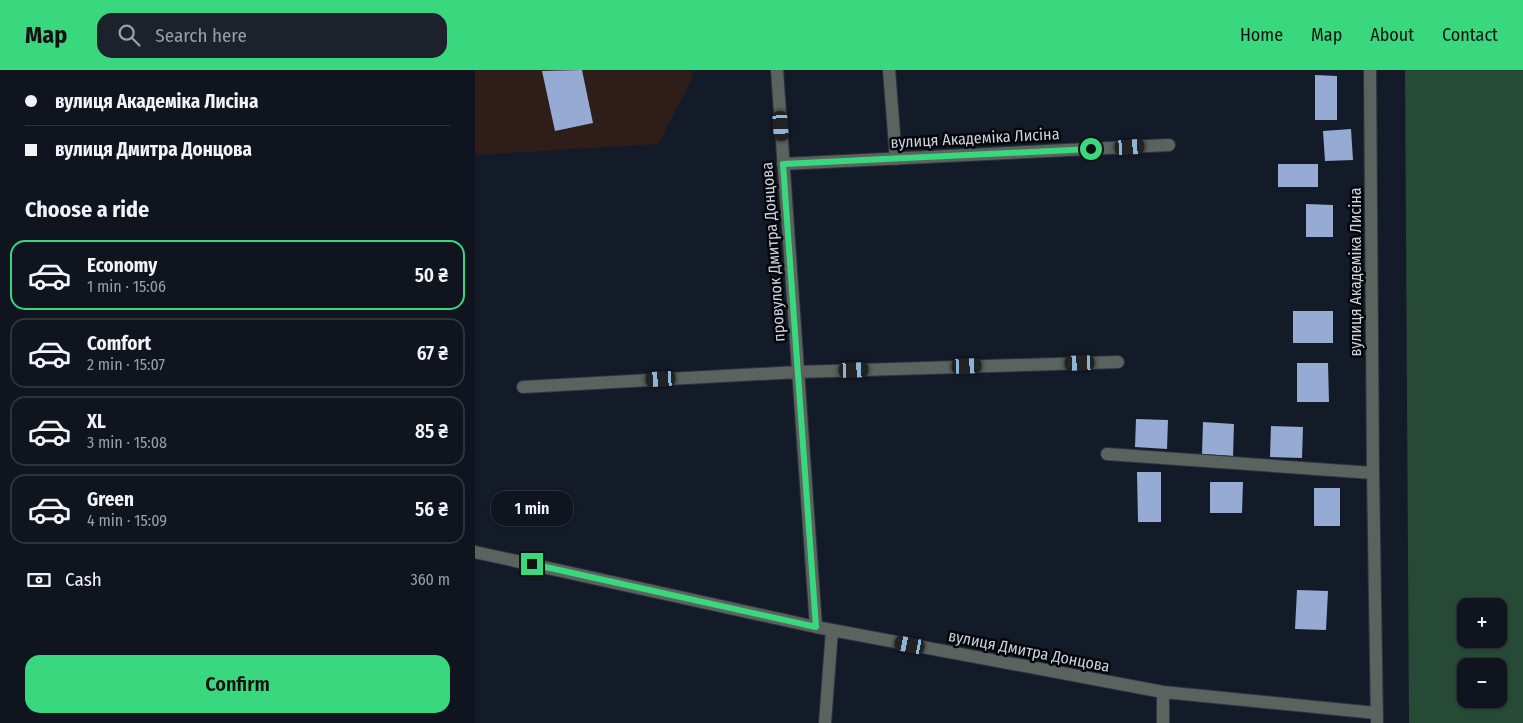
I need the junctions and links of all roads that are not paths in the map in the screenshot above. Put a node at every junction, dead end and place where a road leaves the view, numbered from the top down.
1 (777, 70) edge
2 (889, 70) edge
3 (1370, 70) edge
4 (1169, 145) dead end
5 (896, 159) junction
6 (783, 164) junction
7 (1118, 362) dead end
8 (798, 372) junction
9 (523, 387) dead end
10 (1107, 454) dead end
11 (1373, 473) junction
12 (475, 552) edge
13 (816, 627) junction
14 (832, 630) junction
15 (1163, 692) junction
16 (1376, 718) edge
17 (825, 723) edge
18 (1163, 723) edge

1 - 6 street, провулок Дмитра Донцова
2 - 5 street
3 - 11 street, вулиця Академіка Лисіна
4 - 5 street, вулиця Академіка Лисіна
5 - 6 street, вулиця Академіка Лисіна
6 - 8 street, провулок Дмитра Донцова
7 - 8 street
8 - 9 street
8 - 13 street, провулок Дмитра Донцова
10 - 11 street
11 - 16 street, вулиця Академіка Лисіна
12 - 13 street, вулиця Дмитра Донцова
13 - 14 street, вулиця Дмитра Донцова
14 - 15 street, вулиця Дмитра Донцова
14 - 17 street
15 - 16 street, вулиця Дмитра Донцова
15 - 18 street

